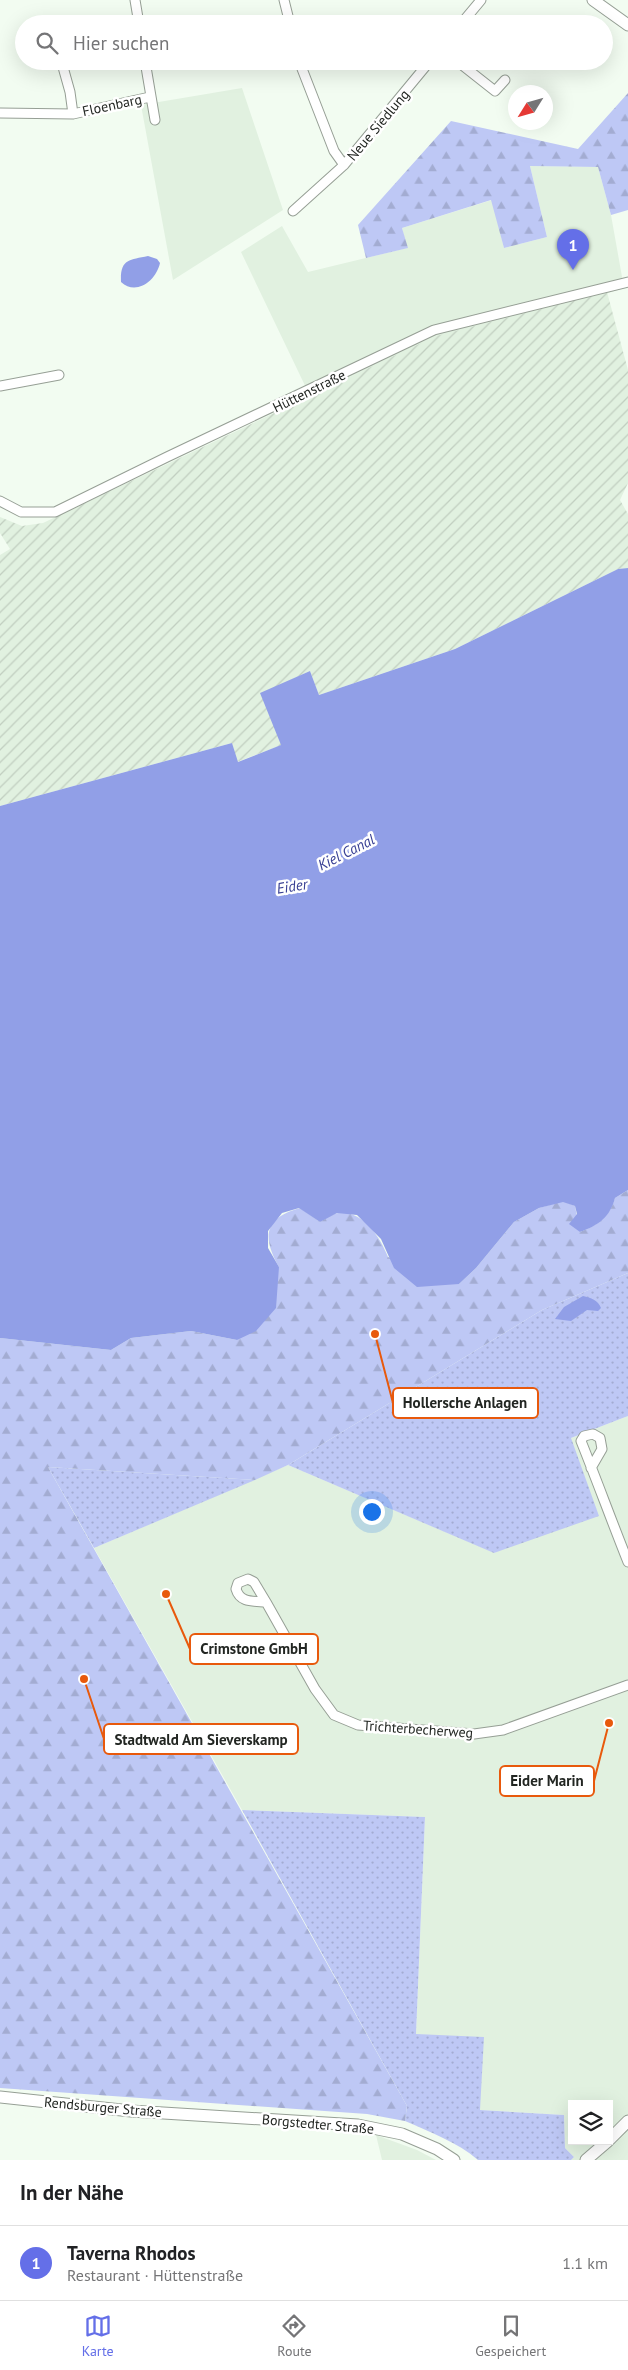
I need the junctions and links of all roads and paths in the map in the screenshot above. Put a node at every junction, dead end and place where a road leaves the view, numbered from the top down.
1 (135, 0) edge
2 (284, 0) edge
3 (481, 0) edge
4 (593, 0) edge
5 (138, 15) edge
6 (288, 15) edge
7 (468, 15) edge
8 (628, 25) edge
9 (64, 70) edge
10 (146, 70) edge
11 (302, 70) edge
12 (423, 70) edge
13 (468, 70) edge
14 (505, 80) dead end
15 (150, 97) junction
16 (0, 113) edge
17 (73, 114) junction
18 (155, 120) dead end
19 (344, 165) junction
20 (293, 211) dead end
21 (628, 282) edge
22 (59, 374) dead end
23 (0, 386) edge
24 (0, 502) edge
25 (591, 1468) dead end
26 (628, 1562) edge
27 (266, 1602) dead end
28 (628, 1685) edge
29 (0, 2097) edge
30 (205, 2116) joint
31 (628, 2121) edge
32 (613, 2137) edge
33 (604, 2145) edge
34 (454, 2160) edge
35 (586, 2160) edge

1 - 5 street
2 - 6 street
3 - 7 street
4 - 8 main road
9 - 17 street, Floenbarg
10 - 15 street
11 - 19 street, Neue Siedlung
12 - 19 street, Neue Siedlung
13 - 14 street
15 - 17 street, Floenbarg
15 - 18 street
16 - 17 street, Floenbarg
19 - 20 street, Neue Siedlung
21 - 24 street, Hüttenstraße
22 - 23 street
25 - 26 street
27 - 28 street, Trichterbecherweg
29 - 30 main road, Rendsburger Straße
30 - 34 main road, Borgstedter Straße
31 - 32 main road
33 - 35 main road

